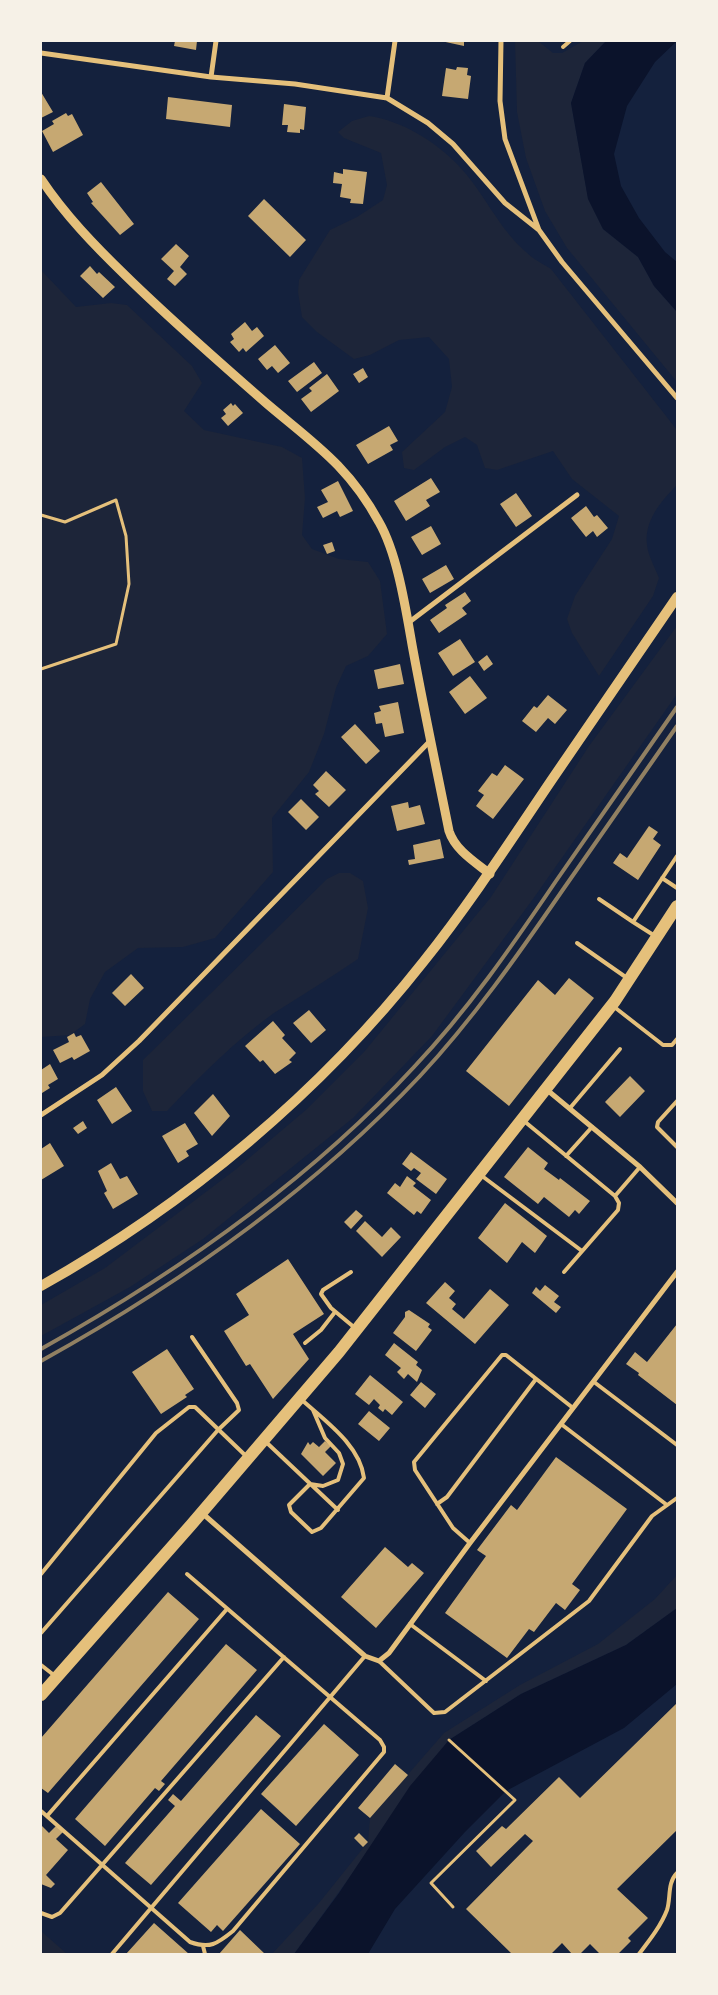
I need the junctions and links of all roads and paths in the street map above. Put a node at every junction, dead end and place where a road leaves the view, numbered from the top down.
1 (216, 41) edge
2 (395, 41) edge
3 (501, 41) edge
4 (570, 41) edge
5 (562, 47) dead end
6 (41, 53) edge
7 (211, 77) junction
8 (387, 98) junction
9 (41, 179) edge
10 (539, 230) junction
11 (677, 398) edge
12 (577, 495) dead end
13 (41, 515) edge
14 (677, 597) edge
15 (408, 623) junction
16 (41, 669) edge
17 (430, 742) junction
18 (677, 856) edge
19 (490, 874) junction
20 (662, 878) junction
21 (677, 888) edge
22 (599, 899) dead end
23 (677, 906) edge
24 (633, 922) junction
25 (656, 938) junction
26 (576, 943) dead end
27 (629, 980) junction
28 (612, 1005) junction
29 (677, 1039) edge
30 (675, 1044) edge
31 (620, 1048) dead end
32 (546, 1088) junction
33 (677, 1101) edge
34 (570, 1108) junction
35 (41, 1115) edge
36 (522, 1119) junction
37 (592, 1127) junction
38 (677, 1147) edge
39 (566, 1156) junction
40 (640, 1168) junction
41 (479, 1174) junction
42 (615, 1196) junction
43 (677, 1202) edge
44 (582, 1251) junction
45 (351, 1272) dead end
46 (564, 1272) dead end
47 (677, 1272) edge
48 (41, 1286) edge
49 (335, 1312) junction
50 (357, 1330) junction
51 (192, 1337) dead end
52 (305, 1343) dead end
53 (536, 1379) junction
54 (594, 1382) junction
55 (300, 1398) junction
56 (574, 1408) junction
57 (313, 1410) junction
58 (561, 1424) junction
59 (218, 1430) junction
60 (264, 1441) junction
61 (677, 1445) edge
62 (249, 1458) junction
63 (310, 1484) junction
64 (677, 1498) edge
65 (436, 1504) junction
66 (667, 1505) junction
67 (338, 1510) junction
68 (202, 1513) junction
69 (470, 1543) junction
70 (41, 1574) edge
71 (187, 1574) dead end
72 (228, 1609) junction
73 (410, 1624) junction
74 (41, 1632) edge
75 (365, 1656) junction
76 (284, 1657) junction
77 (379, 1661) junction
78 (41, 1665) edge
79 (56, 1678) junction
80 (486, 1681) junction
81 (41, 1695) edge
82 (330, 1697) junction
83 (449, 1740) dead end
84 (41, 1811) edge
85 (48, 1816) junction
86 (103, 1865) junction
87 (677, 1873) edge
88 (151, 1907) junction
89 (452, 1907) dead end
90 (41, 1914) edge
91 (203, 1946) junction
92 (112, 1954) edge
93 (204, 1954) edge
94 (639, 1954) edge

1 - 7 street
2 - 8 street
3 - 10 street
4 - 5 lane
6 - 7 street
7 - 8 street
8 - 10 street
9 - 15 street
10 - 11 street
12 - 15 street
13 - 16 path
14 - 19 main road
15 - 17 street
17 - 19 street
17 - 35 street
18 - 20 lane
19 - 48 main road
20 - 21 lane
20 - 24 lane
22 - 24 lane
23 - 25 highway
24 - 25 lane
25 - 27 highway
26 - 27 lane
27 - 28 highway
28 - 30 lane
28 - 32 highway
29 - 30 lane
31 - 34 lane
32 - 34 street
32 - 36 highway
33 - 38 lane
34 - 37 street
36 - 39 lane
36 - 41 highway
37 - 39 lane
37 - 40 street
39 - 42 lane
40 - 42 lane
40 - 43 street
41 - 44 lane
41 - 50 highway
42 - 44 lane
44 - 46 lane
45 - 49 lane
47 - 54 street
49 - 50 lane
49 - 52 lane
50 - 55 highway
51 - 59 lane
53 - 56 lane
53 - 65 lane
53 - 65 lane
54 - 56 street
54 - 61 lane
55 - 57 lane
55 - 60 highway
56 - 58 street
57 - 63 lane
57 - 67 lane
58 - 66 lane
58 - 69 street
59 - 62 lane
59 - 70 lane
59 - 74 lane
60 - 62 highway
60 - 63 lane
62 - 68 highway
63 - 67 lane
63 - 67 lane
64 - 66 lane
65 - 69 lane
66 - 80 lane
68 - 75 street
68 - 79 highway
69 - 73 street
71 - 72 lane
72 - 76 lane
72 - 85 lane
73 - 77 street
73 - 80 lane
75 - 77 street
75 - 82 lane
76 - 82 lane
76 - 86 lane
77 - 80 lane
78 - 79 lane
79 - 81 highway
82 - 88 lane
82 - 91 lane
83 - 89 path
84 - 85 lane
85 - 86 lane
86 - 88 lane
86 - 90 lane
87 - 94 lane
88 - 91 lane
88 - 92 lane
91 - 93 lane

